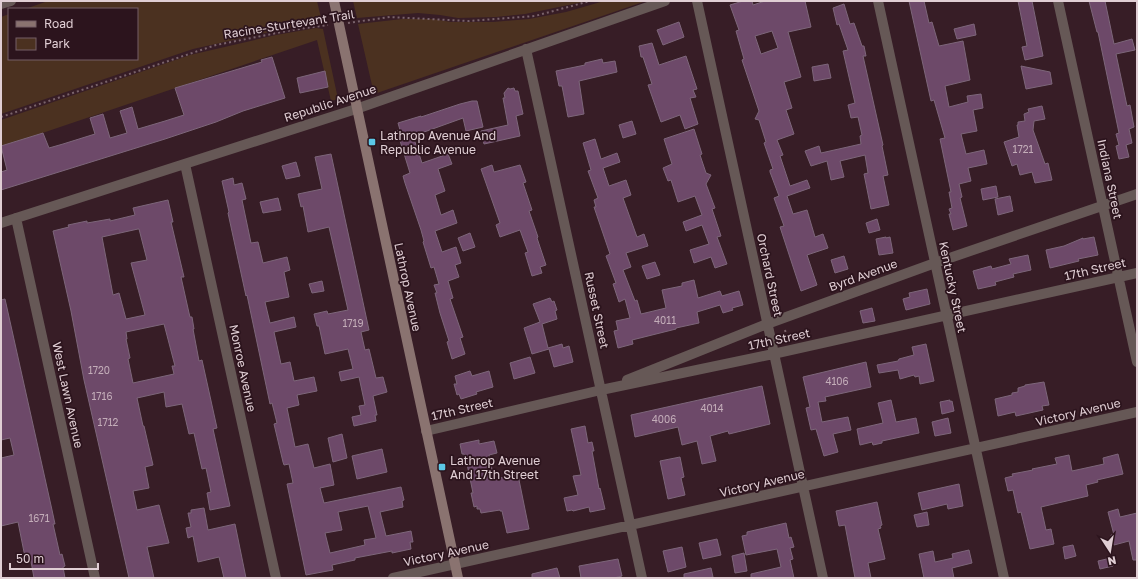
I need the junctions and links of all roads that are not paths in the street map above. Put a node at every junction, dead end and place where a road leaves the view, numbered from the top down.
1 (11, 1) edge
2 (334, 1) edge
3 (665, 1) edge
4 (697, 1) edge
5 (878, 1) edge
6 (1058, 1) edge
7 (1, 4) edge
8 (526, 48) junction
9 (356, 109) junction
10 (185, 164) junction
11 (1137, 194) edge
12 (1103, 206) junction
13 (16, 218) junction
14 (1, 223) edge
15 (935, 263) junction
16 (1137, 273) edge
17 (1118, 277) junction
18 (946, 315) junction
19 (767, 324) junction
20 (773, 354) junction
21 (1137, 362) edge
22 (601, 390) junction
23 (1137, 412) edge
24 (426, 431) junction
25 (975, 449) junction
26 (802, 487) junction
27 (630, 525) junction
28 (455, 564) junction
29 (95, 578) edge
30 (276, 578) edge
31 (393, 578) edge
32 (458, 578) edge
33 (642, 578) edge
34 (823, 578) edge
35 (1004, 578) edge

1 - 7 street
2 - 9 street, Lathrop Avenue
3 - 8 street, Republic Avenue
4 - 19 street, Orchard Street
5 - 15 street, Kentucky Street
6 - 12 street, Indiana Street
8 - 9 street, Republic Avenue
8 - 22 street, Russet Street
9 - 10 street, Republic Avenue
9 - 24 street, Lathrop Avenue
10 - 13 street, Republic Avenue
10 - 30 street, Monroe Avenue
11 - 12 street, Byrd Avenue
12 - 15 street, Byrd Avenue
12 - 17 street, Indiana Street
13 - 14 street, Republic Avenue
13 - 29 street, West Lawn Avenue
15 - 18 street, Kentucky Street
15 - 19 street, Byrd Avenue
16 - 17 street, 17th Street
17 - 18 street, 17th Street
17 - 21 street, Indiana Street
18 - 20 street, 17th Street
18 - 25 street, Kentucky Street
19 - 20 street, Orchard Street
19 - 22 street, Byrd Avenue
20 - 22 street, 17th Street
20 - 26 street, Orchard Street
22 - 24 street, 17th Street
22 - 27 street, Russet Street
23 - 25 street, Victory Avenue
24 - 28 street, Lathrop Avenue
25 - 26 street, Victory Avenue
25 - 35 street, Kentucky Street
26 - 27 street, Victory Avenue
26 - 34 street, Orchard Street
27 - 28 street, Victory Avenue
27 - 33 street, Russet Street
28 - 31 street, Victory Avenue
28 - 32 street, Lathrop Avenue

